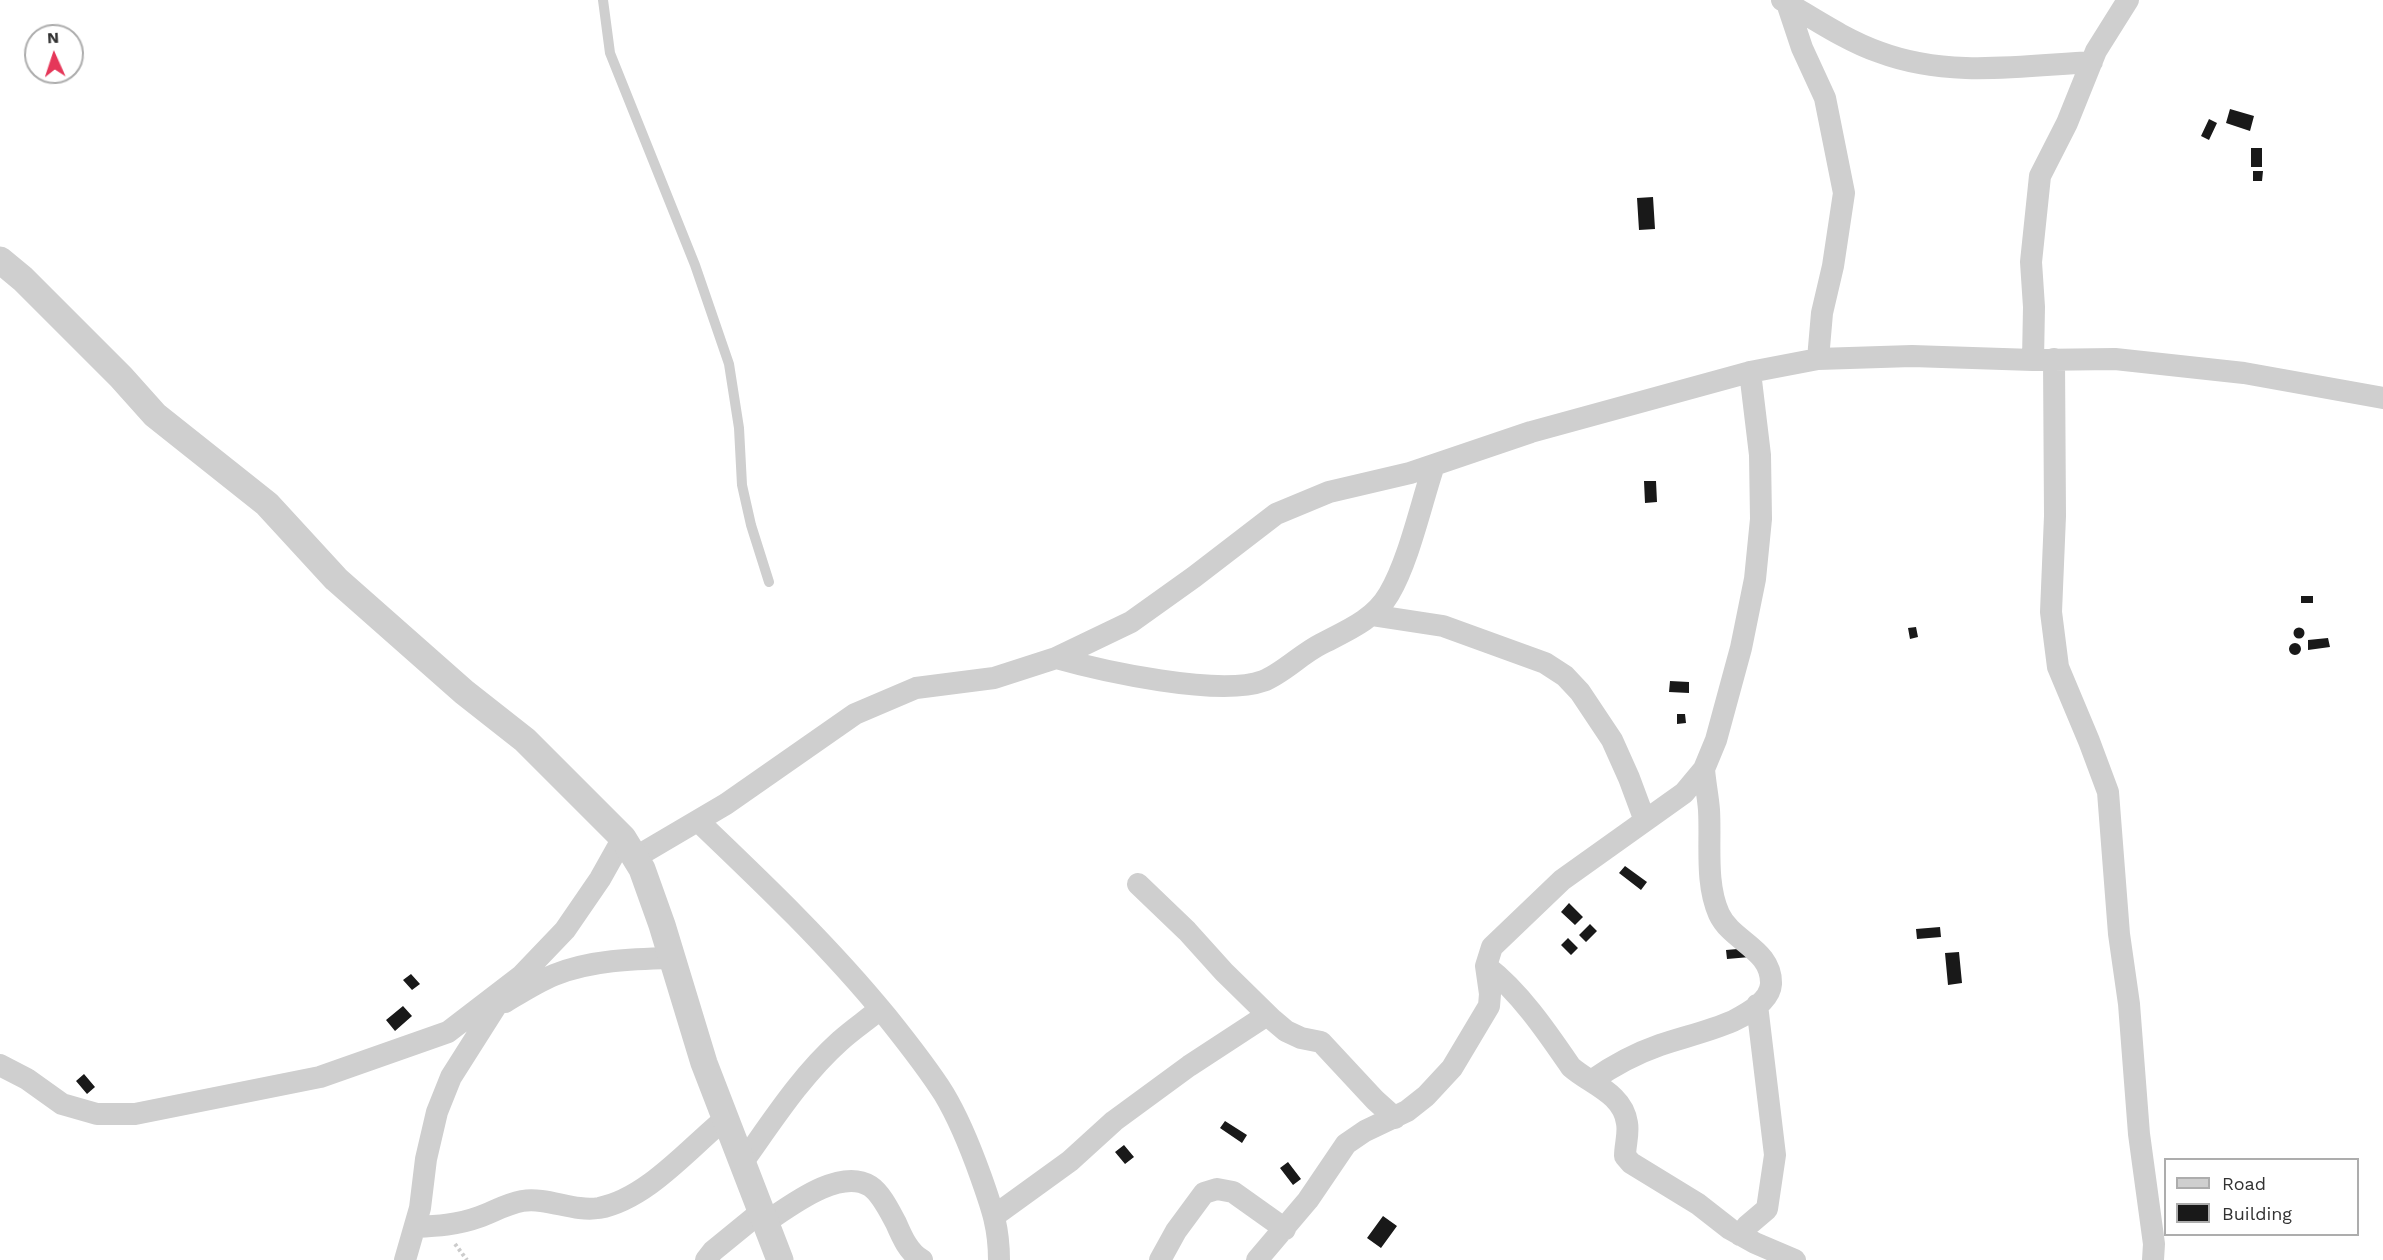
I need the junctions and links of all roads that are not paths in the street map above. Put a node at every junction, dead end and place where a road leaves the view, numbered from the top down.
1 (603, 0) edge
2 (2128, 0) edge
3 (1784, 1) edge
4 (2092, 62) junction
5 (0, 260) edge
6 (1818, 358) junction
7 (2043, 359) junction
8 (1750, 372) junction
9 (2383, 398) edge
10 (1434, 465) junction
11 (769, 582) dead end
12 (1371, 615) junction
13 (1056, 658) junction
14 (1704, 769) junction
15 (698, 821) junction
16 (1645, 821) junction
17 (630, 848) junction
18 (1138, 884) dead end
19 (672, 958) junction
20 (1486, 966) junction
21 (509, 985) junction
22 (1757, 1005) junction
23 (496, 1007) junction
24 (880, 1009) junction
25 (1267, 1015) junction
26 (0, 1065) edge
27 (1591, 1081) junction
28 (726, 1118) junction
29 (1395, 1118) junction
30 (743, 1162) junction
31 (764, 1216) junction
32 (994, 1216) junction
33 (415, 1227) junction
34 (1285, 1229) junction
35 (1740, 1235) junction
36 (405, 1260) edge
37 (706, 1260) edge
38 (780, 1260) edge
39 (922, 1260) edge
40 (999, 1260) edge
41 (1160, 1260) edge
42 (1257, 1260) edge
43 (1795, 1260) edge
44 (2153, 1260) edge

1 - 11 lane
2 - 4 street
3 - 4 street
3 - 6 street
4 - 7 street
5 - 17 street
6 - 7 street
6 - 8 street
7 - 9 street
7 - 44 street
8 - 10 street
8 - 14 street
10 - 12 street
10 - 13 street
12 - 13 street
12 - 16 street
13 - 15 street
14 - 16 street
14 - 22 street
15 - 17 street
15 - 24 street
16 - 20 street
17 - 19 street
17 - 21 street
18 - 25 street
19 - 23 street
19 - 28 street
20 - 27 street
20 - 29 street
21 - 23 street
21 - 26 street
22 - 27 street
22 - 35 street
23 - 33 street
24 - 30 street
24 - 32 street
25 - 29 street
25 - 32 street
27 - 35 street
28 - 30 street
28 - 33 street
29 - 34 street
30 - 31 street
31 - 37 street
31 - 38 street
31 - 39 street
32 - 40 street
33 - 36 street
34 - 41 street
34 - 42 street
35 - 43 street

